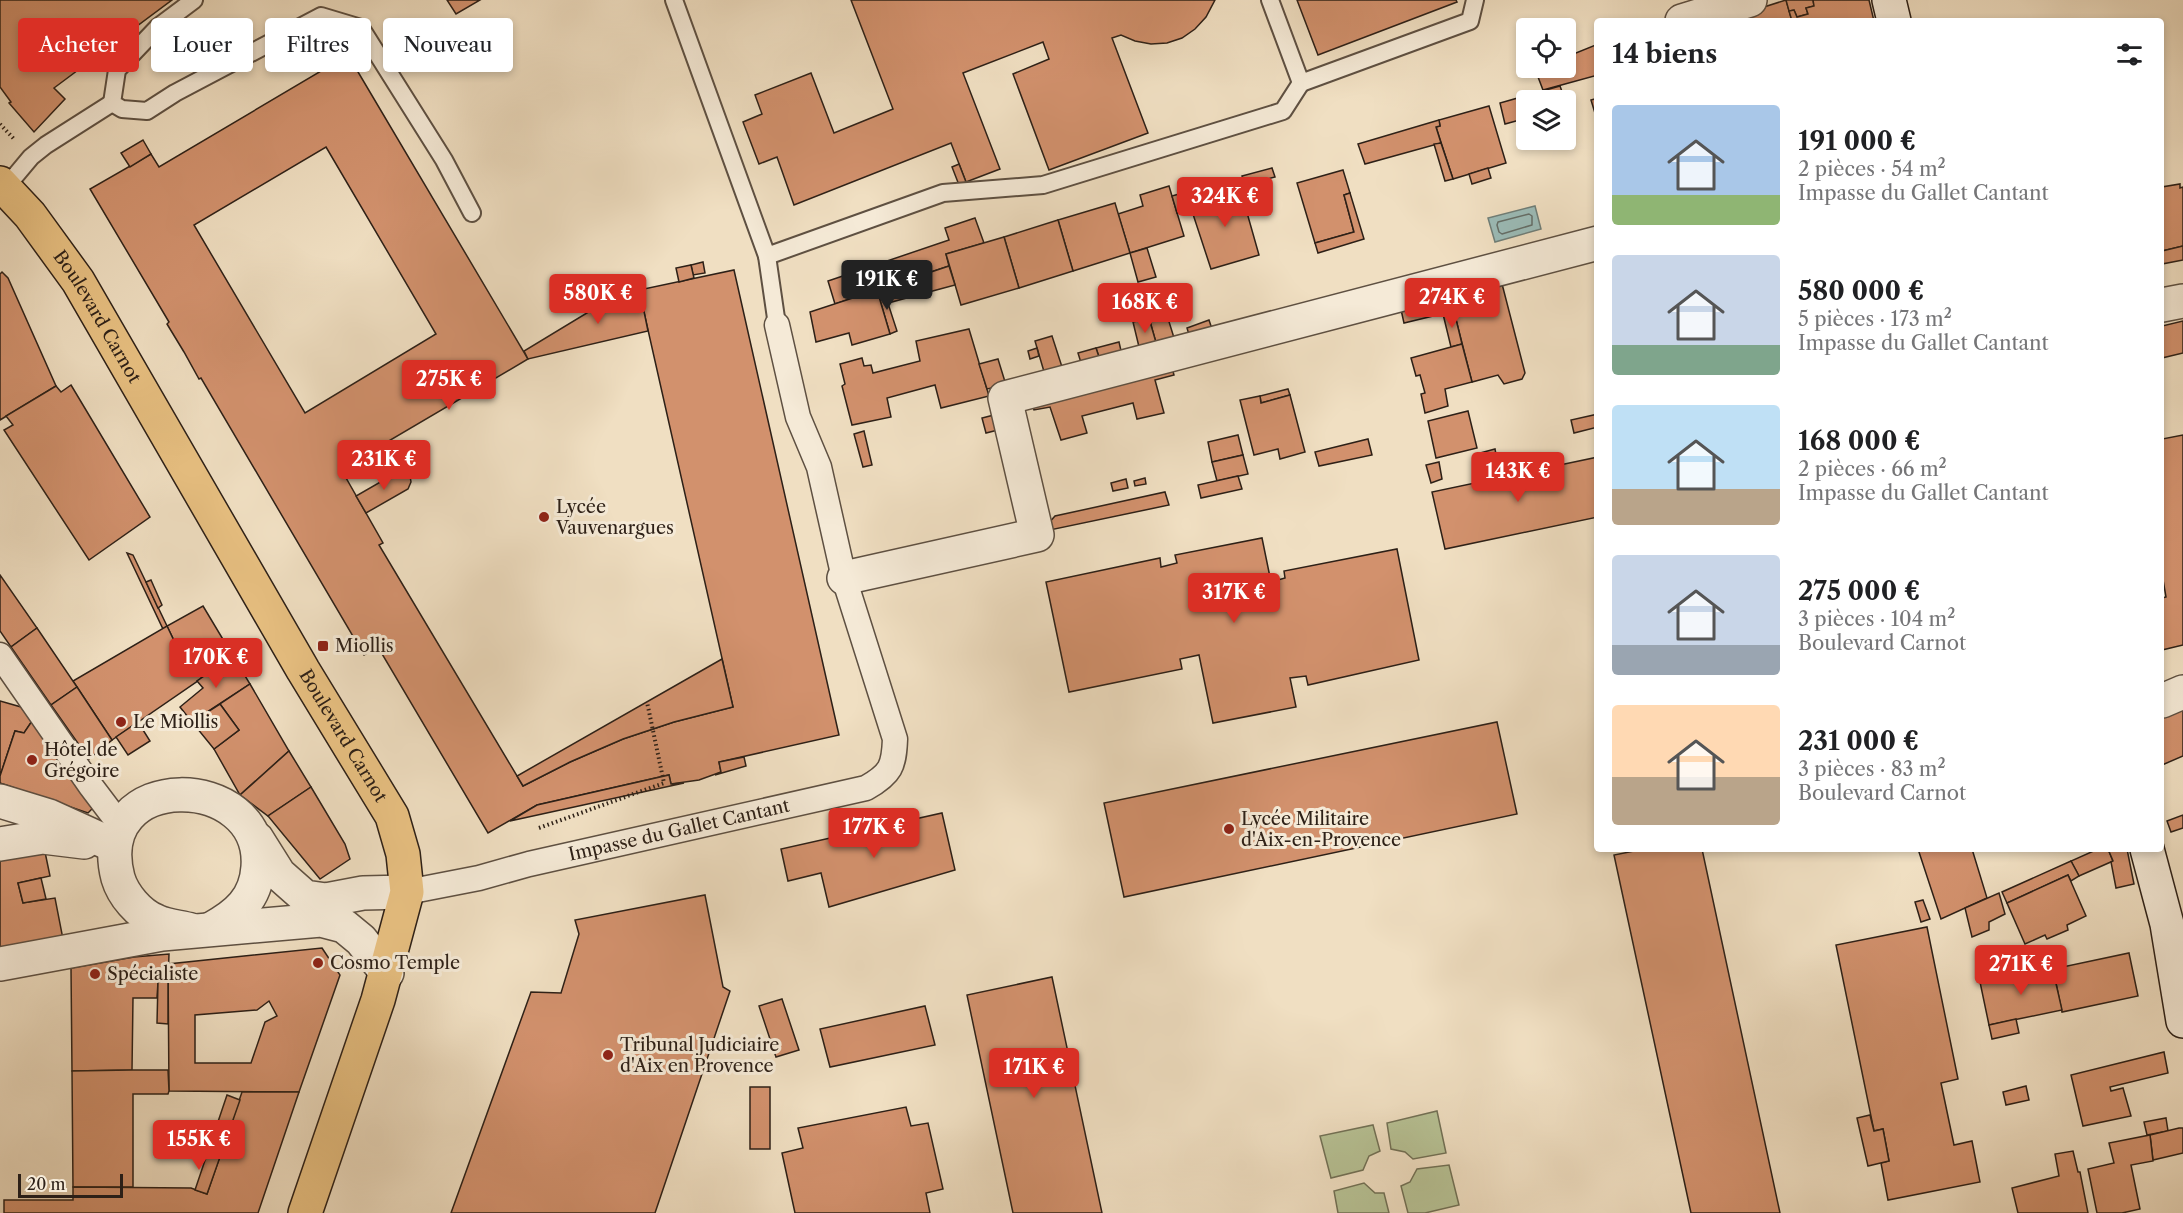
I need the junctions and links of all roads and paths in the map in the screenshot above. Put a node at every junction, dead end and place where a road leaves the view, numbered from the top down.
1 (194, 0) edge
2 (674, 0) edge
3 (1270, 0) edge
4 (1475, 0) edge
5 (1750, 0) edge
6 (1889, 0) edge
7 (1692, 18) edge
8 (1893, 18) edge
9 (1301, 83) junction
10 (112, 103) junction
11 (2, 186) edge
12 (472, 213) dead end
13 (1594, 244) edge
14 (767, 256) junction
15 (2183, 301) edge
16 (2164, 305) edge
17 (777, 325) joint
18 (844, 578) junction
19 (0, 655) edge
20 (2183, 692) edge
21 (2164, 700) edge
22 (647, 702) dead end
23 (0, 801) edge
24 (118, 836) junction
25 (256, 838) junction
26 (0, 843) edge
27 (2148, 852) edge
28 (529, 864) junction
29 (407, 892) junction
30 (201, 929) junction
31 (2177, 952) edge
32 (0, 964) edge
33 (387, 973) junction
34 (2183, 1021) edge
35 (305, 1213) edge

1 - 10 lane
2 - 14 lane
3 - 9 lane
4 - 9 lane
5 - 7 street
6 - 8 street
9 - 14 lane
10 - 11 lane
10 - 12 lane
11 - 29 main road, Boulevard Carnot
13 - 18 street
14 - 17 lane
15 - 16 street
17 - 18 street, Impasse du Gallet Cantant
18 - 28 street, Impasse du Gallet Cantant
19 - 24 street
20 - 21 street
22 - 28 path
23 - 24 street
24 - 25 street
24 - 26 street
24 - 30 street
25 - 29 street
25 - 30 street
27 - 31 street
28 - 29 street, Impasse du Gallet Cantant
29 - 33 main road, Boulevard Carnot
30 - 32 street
30 - 33 street
31 - 34 street
33 - 35 main road, Boulevard Carnot

